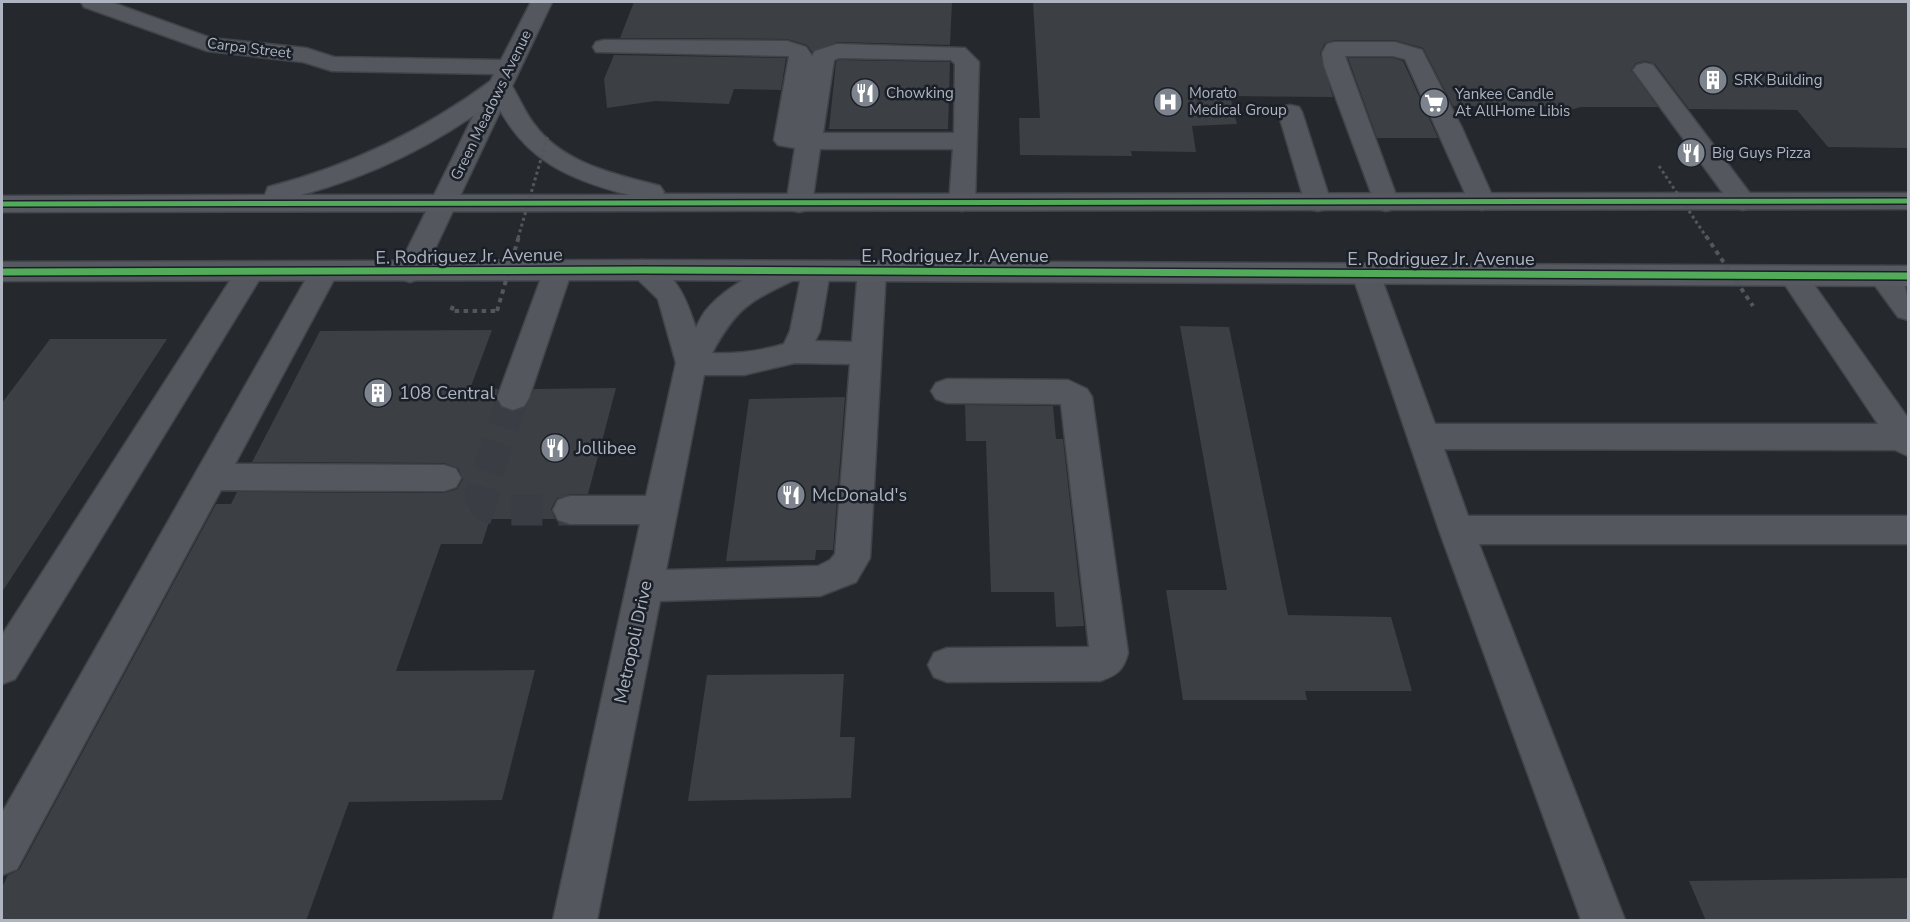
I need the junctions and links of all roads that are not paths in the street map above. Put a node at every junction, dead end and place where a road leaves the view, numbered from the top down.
1 (92, 2) edge
2 (541, 2) edge
3 (604, 47) dead end
4 (508, 68) junction
5 (1645, 70) dead end
6 (1290, 112) dead end
7 (798, 140) junction
8 (966, 141) junction
9 (1908, 201) edge
10 (1482, 202) junction
11 (1743, 202) junction
12 (1318, 203) junction
13 (1386, 203) junction
14 (2, 204) edge
15 (231, 204) junction
16 (443, 204) junction
17 (696, 204) junction
18 (799, 204) junction
19 (962, 204) junction
20 (558, 270) junction
21 (642, 270) junction
22 (872, 270) junction
23 (802, 271) junction
24 (2, 272) edge
25 (250, 272) junction
26 (324, 272) junction
27 (410, 272) junction
28 (1366, 274) junction
29 (1792, 276) junction
30 (1895, 276) edge
31 (1908, 310) edge
32 (795, 352) junction
33 (865, 353) junction
34 (691, 363) junction
35 (947, 391) dead end
36 (513, 398) tunnel mouth
37 (1423, 436) junction
38 (1906, 440) edge
39 (211, 477) junction
40 (444, 478) dead end
41 (570, 510) tunnel mouth
42 (660, 510) junction
43 (1456, 530) junction
44 (1908, 530) edge
45 (645, 586) junction
46 (947, 665) dead end
47 (2, 668) edge
48 (2, 854) edge
49 (576, 921) edge
50 (1603, 921) edge

1 - 4 street, Carpa Street
2 - 4 street, Green Meadows Avenue
3 - 7 street
4 - 15 main road
4 - 16 street, Green Meadows Avenue
4 - 17 main road
5 - 11 street
6 - 12 street
7 - 8 street
7 - 8 street
7 - 18 street
8 - 19 street
9 - 11 main road
10 - 11 main road
10 - 13 main road
10 - 13 street
12 - 13 main road
12 - 19 main road
14 - 15 main road
15 - 16 main road
16 - 17 main road
16 - 27 street, Green Meadows Avenue
17 - 18 main road
18 - 19 main road
20 - 21 main road, E. Rodriguez Jr. Avenue
20 - 27 main road, E. Rodriguez Jr. Avenue
20 - 36 street
21 - 23 main road, E. Rodriguez Jr. Avenue
21 - 34 street, Metropoli Drive
22 - 23 main road, E. Rodriguez Jr. Avenue
22 - 28 main road, E. Rodriguez Jr. Avenue
22 - 33 street
23 - 32 street
23 - 34 street, Metropoli Drive
24 - 25 main road, E. Rodriguez Jr. Avenue
25 - 26 main road, E. Rodriguez Jr. Avenue
25 - 47 street
26 - 27 main road, E. Rodriguez Jr. Avenue
26 - 39 street
28 - 29 main road, E. Rodriguez Jr. Avenue
28 - 37 street
29 - 30 main road, E. Rodriguez Jr. Avenue
29 - 38 street
30 - 31 street
32 - 33 street
32 - 34 street
33 - 45 street
34 - 42 street, Metropoli Drive
35 - 46 street
37 - 38 street
37 - 43 street
39 - 40 street
39 - 48 street
41 - 42 street
42 - 45 street, Metropoli Drive
43 - 44 street
43 - 50 street
45 - 49 street, Metropoli Drive

